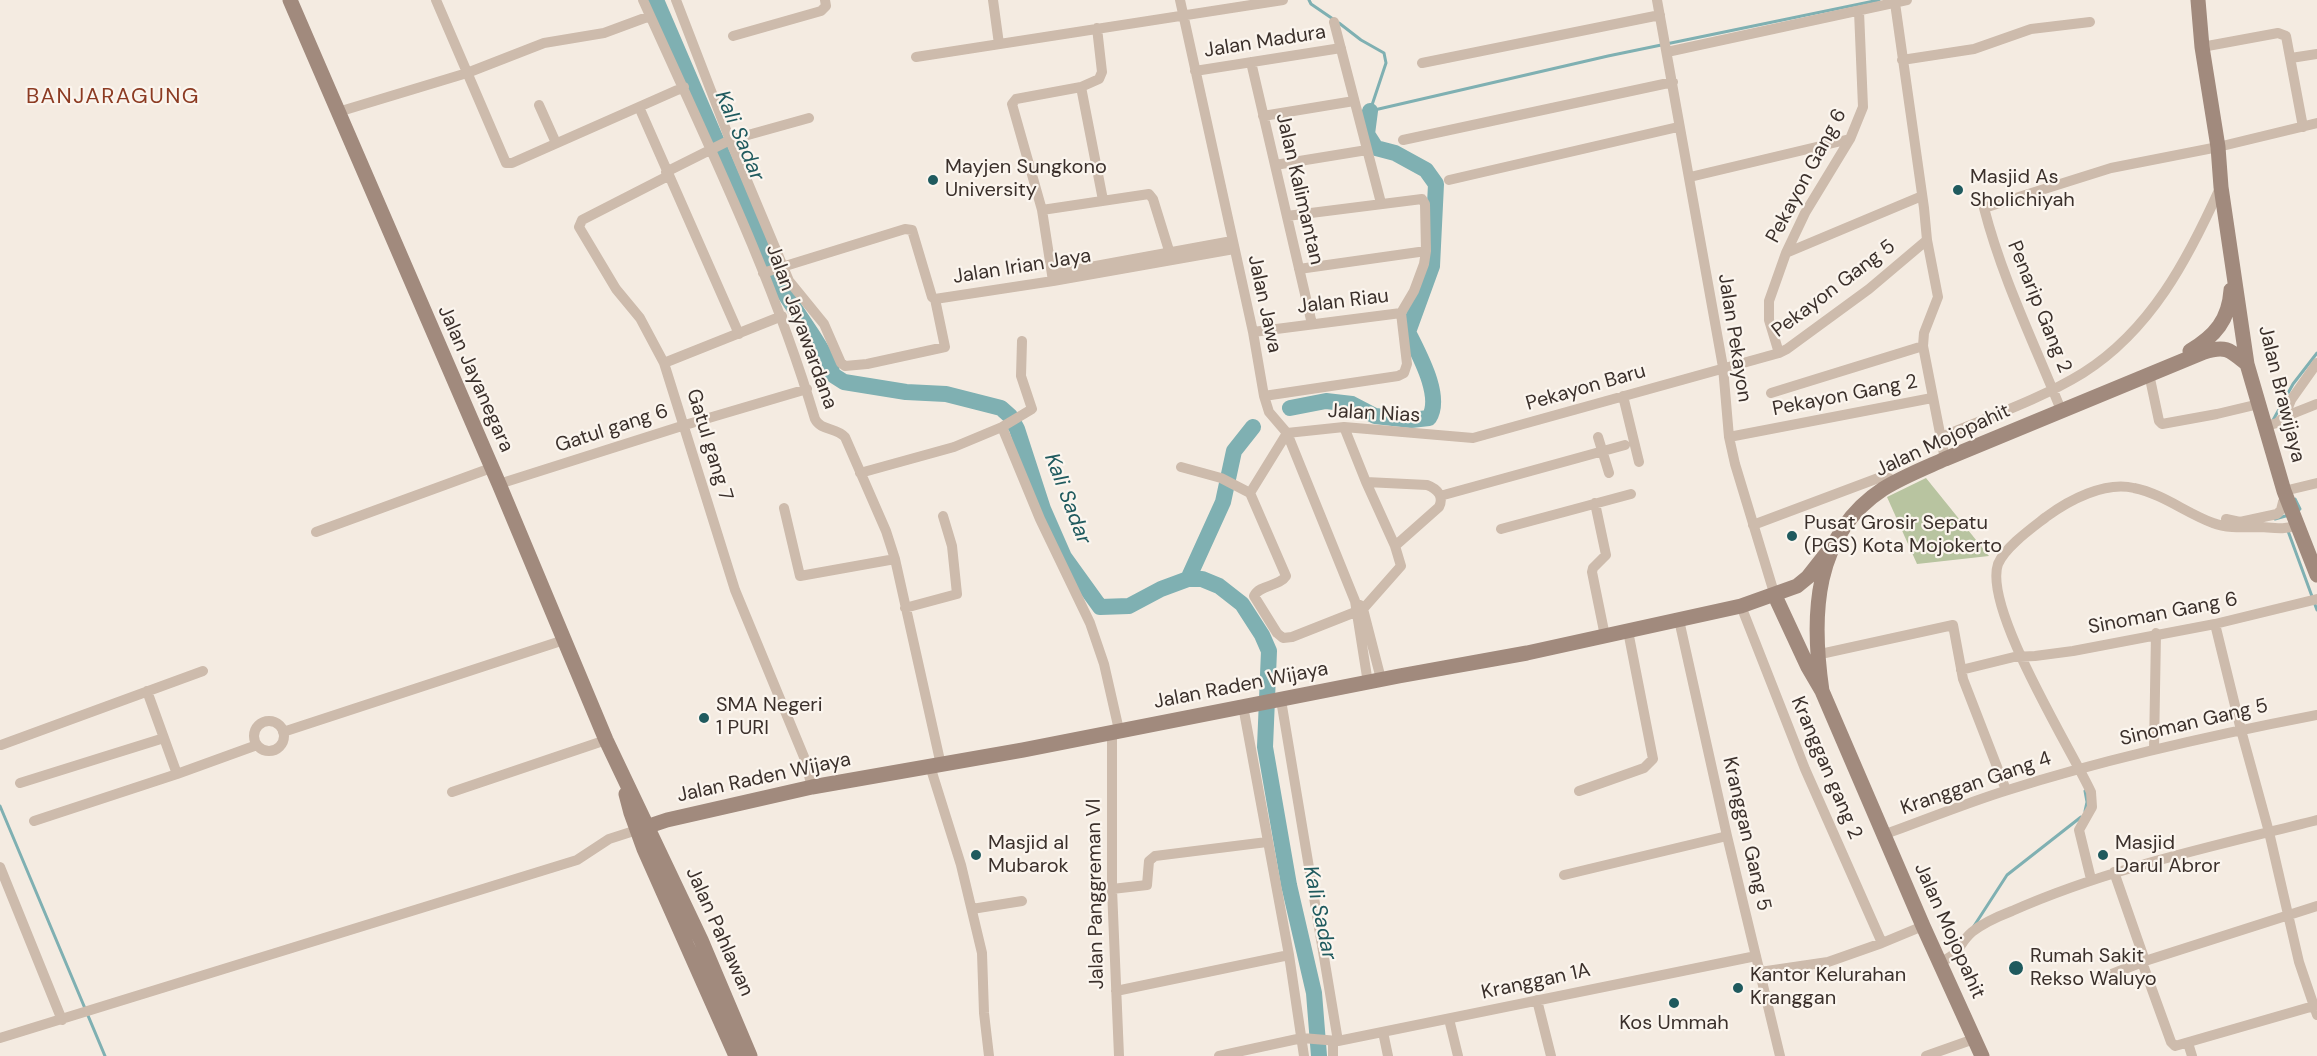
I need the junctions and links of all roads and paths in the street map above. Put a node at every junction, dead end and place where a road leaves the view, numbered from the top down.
1 (290, 0) edge
2 (436, 0) edge
3 (643, 0) edge
4 (676, 0) edge
5 (825, 0) edge
6 (993, 0) edge
7 (1180, 0) edge
8 (1283, 0) edge
9 (1657, 0) edge
10 (1907, 0) edge
11 (2198, 0) edge
12 (1895, 3) junction
13 (1858, 11) junction
14 (1182, 15) junction
15 (1660, 15) junction
16 (650, 16) junction
17 (1334, 22) dead end
18 (2090, 22) dead end
19 (1097, 27) junction
20 (733, 36) dead end
21 (999, 44) junction
22 (1666, 46) junction
23 (1341, 48) junction
24 (2202, 48) junction
25 (2317, 54) edge
26 (915, 57) dead end
27 (2291, 58) junction
28 (1902, 60) junction
29 (1251, 62) junction
30 (1422, 63) dead end
31 (1195, 71) junction
32 (467, 73) junction
33 (1673, 82) junction
34 (684, 87) junction
35 (1080, 87) junction
36 (1354, 101) junction
37 (539, 105) dead end
38 (639, 107) junction
39 (338, 112) junction
40 (1263, 116) junction
41 (809, 118) dead end
42 (2317, 123) edge
43 (1678, 127) junction
44 (2303, 127) junction
45 (1850, 139) junction
46 (1403, 140) dead end
47 (556, 143) junction
48 (721, 145) junction
49 (2218, 147) junction
50 (1367, 150) junction
51 (1275, 165) junction
52 (667, 174) junction
53 (1690, 177) junction
54 (1449, 180) dead end
55 (2221, 187) junction
56 (1922, 196) junction
57 (1102, 200) junction
58 (1381, 203) junction
59 (1042, 210) junction
60 (1287, 216) junction
61 (1927, 240) junction
62 (1233, 245) junction
63 (1426, 251) junction
64 (1786, 253) junction
65 (1171, 256) junction
66 (2233, 268) junction
67 (1299, 269) junction
68 (773, 270) junction
69 (1052, 277) junction
70 (935, 299) junction
71 (1401, 313) junction
72 (782, 316) junction
73 (1312, 324) junction
74 (1253, 332) junction
75 (739, 334) junction
76 (1022, 341) dead end
77 (1923, 346) junction
78 (1779, 353) junction
79 (664, 363) junction
80 (2317, 363) edge
81 (2247, 364) junction
82 (1723, 367) junction
83 (2153, 375) junction
84 (807, 389) junction
85 (2052, 389) junction
86 (1771, 393) dead end
87 (1264, 396) junction
88 (1623, 396) junction
89 (1932, 398) junction
90 (2317, 404) edge
91 (2254, 405) junction
92 (2061, 410) junction
93 (2275, 423) junction
94 (684, 425) junction
95 (1344, 426) junction
96 (1003, 427) junction
97 (1284, 428) junction
98 (1599, 437) dead end
99 (1729, 437) junction
100 (1941, 437) junction
101 (1459, 438) joint
102 (1625, 445) dead end
103 (1603, 452) junction
104 (1945, 459) junction
105 (1639, 462) dead end
106 (1181, 466) dead end
107 (491, 468) junction
108 (860, 473) junction
109 (1608, 473) dead end
110 (1366, 482) junction
111 (1894, 483) junction
112 (2317, 483) edge
113 (499, 484) junction
114 (1857, 484) junction
115 (1250, 493) junction
116 (1631, 494) dead end
117 (2288, 494) junction
118 (1440, 496) junction
119 (1596, 503) junction
120 (784, 508) dead end
121 (1861, 508) junction
122 (943, 516) dead end
123 (2226, 519) dead end
124 (1753, 525) junction
125 (2292, 526) junction
126 (1501, 529) dead end
127 (315, 532) dead end
128 (1834, 544) junction
129 (1395, 546) junction
130 (895, 559) junction
131 (2317, 575) edge
132 (1775, 596) junction
133 (2314, 599) edge
134 (1741, 606) junction
135 (905, 608) junction
136 (1358, 608) junction
137 (1679, 620) junction
138 (2215, 624) junction
139 (1629, 632) junction
140 (2156, 633) junction
141 (1605, 636) junction
142 (564, 640) junction
143 (1816, 654) junction
144 (2017, 657) junction
145 (1960, 670) junction
146 (203, 671) dead end
147 (1374, 681) junction
148 (147, 691) junction
149 (1822, 691) junction
150 (1277, 701) junction
151 (1244, 706) junction
152 (2317, 715) edge
153 (2241, 730) junction
154 (1115, 731) junction
155 (284, 732) junction
156 (164, 738) junction
157 (606, 740) junction
158 (2, 745) dead end
159 (257, 745) junction
160 (2154, 749) junction
161 (935, 766) junction
162 (2080, 768) junction
163 (177, 774) junction
164 (20, 783) dead end
165 (812, 787) junction
166 (2006, 790) junction
167 (1579, 791) dead end
168 (452, 792) dead end
169 (2317, 820) edge
170 (34, 821) dead end
171 (643, 828) junction
172 (2269, 832) junction
173 (1883, 835) junction
174 (1727, 836) junction
175 (1267, 842) junction
176 (0, 867) edge
177 (2114, 873) junction
178 (1564, 875) dead end
179 (2091, 879) junction
180 (1112, 889) junction
181 (1022, 901) dead end
182 (2317, 906) edge
183 (972, 909) junction
184 (2287, 914) junction
185 (1923, 926) junction
186 (1882, 943) junction
187 (1288, 955) junction
188 (1756, 956) junction
189 (1940, 962) junction
190 (2143, 962) junction
191 (1760, 972) junction
192 (2099, 979) dead end
193 (1116, 992) junction
194 (1538, 1000) junction
195 (2316, 1009) edge
196 (66, 1018) junction
197 (1449, 1019) junction
198 (1383, 1032) junction
199 (0, 1038) edge
200 (1307, 1039) junction
201 (1974, 1039) junction
202 (1332, 1041) junction
203 (2188, 1043) junction
204 (736, 1056) edge
205 (750, 1056) edge
206 (989, 1056) edge
207 (1119, 1056) edge
208 (1219, 1056) edge
209 (1305, 1056) edge
210 (1333, 1056) edge
211 (1388, 1056) edge
212 (1458, 1056) edge
213 (1551, 1056) edge
214 (1780, 1056) edge
215 (1926, 1056) edge
216 (1982, 1056) edge
217 (2192, 1056) edge

1 - 39 main road, Jalan Jayanegara
2 - 32 street
3 - 16 street, Jalan Jayawardana
4 - 48 street
5 - 20 street
6 - 21 street
7 - 14 street, Jalan Jawa
8 - 14 street
9 - 15 street, Jalan Pekayon
10 - 12 street
11 - 24 main road
12 - 13 street
12 - 28 street, Pekayon Gang 2
13 - 22 street
13 - 45 street, Pekayon Gang 6
14 - 19 street
14 - 31 street, Jalan Jawa
15 - 22 street, Jalan Pekayon
15 - 30 street
16 - 32 street
16 - 34 street, Jalan Jayawardana
17 - 23 street
18 - 28 street
19 - 21 street
19 - 35 street
21 - 26 street
22 - 33 street, Jalan Pekayon
23 - 29 street, Jalan Madura
23 - 36 street
24 - 27 street
24 - 49 main road
25 - 27 street
27 - 44 street
28 - 56 street, Pekayon Gang 2
29 - 31 street, Jalan Madura
29 - 40 street, Jalan Kalimantan
31 - 62 street, Jalan Jawa
32 - 39 street
32 - 47 street
33 - 43 street, Jalan Pekayon
33 - 46 street
34 - 38 street
34 - 48 street, Jalan Jayawardana
35 - 57 street
35 - 59 street
36 - 40 street
36 - 50 street
37 - 47 street
38 - 47 street
38 - 52 street
39 - 107 main road, Jalan Jayanegara
40 - 51 street, Jalan Kalimantan
41 - 48 street
42 - 44 street
43 - 53 street, Jalan Pekayon
43 - 54 street
44 - 49 street
45 - 53 street
45 - 64 street, Pekayon Gang 6
48 - 52 street
48 - 68 street
48 - 68 street, Jalan Jayawardana
49 - 55 main road, Jalan Brawijaya
49 - 85 street, Penarip Gang 2
50 - 51 street
50 - 58 street
51 - 60 street, Jalan Kalimantan
52 - 75 street
52 - 79 street, Gatul gang 7
53 - 82 street, Jalan Pekayon
55 - 66 main road, Jalan Brawijaya
55 - 85 street
56 - 61 street, Pekayon Gang 2
56 - 64 street
57 - 59 street
57 - 65 street
58 - 60 street
58 - 63 street
59 - 69 street
60 - 67 street, Jalan Kalimantan
61 - 77 street, Pekayon Gang 2
61 - 78 street, Pekayon Gang 5
62 - 65 street, Jalan Irian Jaya
62 - 74 street, Jalan Jawa
63 - 67 street
63 - 71 street
64 - 78 street, Pekayon Gang 6
65 - 69 street, Jalan Irian Jaya
66 - 81 main road, Jalan Brawijaya
66 - 83 main road, Jalan Mojopahit
67 - 73 street, Jalan Kalimantan
68 - 70 street, Jalan Irian Jaya
68 - 70 street
68 - 72 street, Jalan Jayawardana
69 - 70 street, Jalan Irian Jaya
71 - 73 street, Jalan Riau
71 - 87 street
72 - 75 street
72 - 84 street, Jalan Jayawardana
73 - 74 street, Jalan Riau
74 - 87 street, Jalan Jawa
75 - 79 street
76 - 96 street
77 - 86 street
77 - 89 street, Pekayon Gang 2
78 - 82 street, Pekayon Gang 5
79 - 94 street, Gatul gang 7
80 - 93 street
81 - 83 main road, Jalan Mojopahit
81 - 91 main road, Jalan Brawijaya
82 - 88 street, Pekayon Baru
82 - 99 street, Jalan Pekayon
83 - 91 street
83 - 92 main road, Jalan Mojopahit
84 - 94 street, Gatul gang 6
84 - 108 street, Jalan Jayawardana
85 - 92 street, Penarip Gang 2
85 - 100 street
87 - 97 street, Jalan Jawa
88 - 101 street, Pekayon Baru
88 - 105 street
89 - 99 street, Pekayon Gang 2
89 - 100 street, Pekayon Gang 2
90 - 93 street
91 - 93 main road, Jalan Brawijaya
92 - 104 main road, Jalan Mojopahit
93 - 117 main road, Jalan Brawijaya
94 - 113 street, Gatul gang 6
94 - 165 street, Gatul gang 7
95 - 97 street, Jalan Nias
95 - 101 street, Jalan Nias
95 - 110 street
96 - 108 street
96 - 154 street, Jalan Panggreman VI
97 - 115 street
97 - 136 street, Jalan Jawa
98 - 103 street
99 - 124 street, Jalan Pekayon
100 - 104 street, Pekayon Gang 2
102 - 103 street
103 - 109 street
103 - 118 street
104 - 111 main road, Jalan Mojopahit
106 - 115 street
107 - 113 main road, Jalan Jayanegara
107 - 127 street
108 - 130 street, Jalan Jayawardana
110 - 118 street
110 - 129 street
111 - 114 street
111 - 121 main road, Jalan Mojopahit
112 - 117 street
113 - 142 main road, Jalan Jayanegara
114 - 121 street
114 - 124 street
115 - 136 street
116 - 119 street
117 - 123 street
117 - 125 main road, Jalan Brawijaya
118 - 129 street
119 - 126 street
119 - 141 street
120 - 130 street
121 - 128 main road, Jalan Mojopahit
122 - 135 street
124 - 132 street, Jalan Pekayon
125 - 131 main road, Jalan Brawijaya
125 - 144 street
128 - 132 main road, Jalan Raden Wijaya
128 - 143 main road, Jalan Mojopahit
129 - 136 street
130 - 135 street, Jalan Jayawardana
132 - 134 main road, Jalan Raden Wijaya
132 - 149 main road, Jalan Mojopahit
133 - 138 street, Sinoman Gang 6
134 - 137 main road, Jalan Raden Wijaya
134 - 186 street, Kranggan gang 2
135 - 161 street, Jalan Jayawardana
136 - 147 street, Jalan Jawa
137 - 139 main road, Jalan Raden Wijaya
137 - 174 street, Kranggan Gang 5
138 - 140 street, Sinoman Gang 6
138 - 153 street
139 - 141 main road, Jalan Raden Wijaya
139 - 167 street
140 - 144 street, Sinoman Gang 6
140 - 160 street
141 - 147 main road, Jalan Raden Wijaya
142 - 155 street
142 - 157 main road, Jalan Jayanegara
143 - 145 street
143 - 149 main road, Jalan Mojopahit
144 - 145 street, Sinoman Gang 6
144 - 162 street
145 - 166 street
146 - 148 street
147 - 150 main road, Jalan Raden Wijaya
148 - 156 street
148 - 158 street
149 - 173 main road, Jalan Mojopahit
150 - 151 main road, Jalan Raden Wijaya
150 - 202 street
151 - 154 main road, Jalan Raden Wijaya
151 - 175 street
152 - 153 street, Sinoman Gang 5
153 - 160 street, Sinoman Gang 5
153 - 172 street
154 - 161 main road, Jalan Raden Wijaya
154 - 180 street, Jalan Panggreman VI
155 - 159 street
155 - 159 street
156 - 163 street
156 - 164 street
157 - 168 street
157 - 171 main road, Jalan Jayanegara
159 - 163 street
160 - 162 street, Sinoman Gang 5
161 - 165 main road, Jalan Raden Wijaya
161 - 183 street, Jalan Jayawardana
162 - 166 street, Kranggan Gang 4
162 - 179 street
163 - 170 street
165 - 171 main road, Jalan Raden Wijaya
166 - 173 street, Kranggan Gang 4
169 - 172 street
171 - 196 street
171 - 204 main road, Jalan Pahlawan
171 - 205 main road, Jalan Pahlawan
172 - 177 street
172 - 184 street
173 - 185 main road, Jalan Mojopahit
174 - 178 street
174 - 188 street, Kranggan Gang 5
175 - 180 street
175 - 187 street
176 - 196 street
177 - 179 street
177 - 190 street
179 - 189 street
180 - 193 street, Jalan Panggreman VI
181 - 183 street
182 - 184 street
183 - 206 street, Jalan Jayawardana
184 - 190 street
184 - 195 street
185 - 186 street
185 - 189 main road, Jalan Mojopahit
186 - 191 street
187 - 193 street
187 - 200 street
188 - 191 street, Kranggan Gang 5
188 - 194 street, Kranggan 1A
189 - 201 main road, Jalan Mojopahit
190 - 192 street
190 - 203 street
191 - 214 street, Kranggan Gang 5
193 - 207 street, Jalan Panggreman VI
194 - 197 street, Kranggan 1A
194 - 213 street
195 - 203 street
196 - 199 street
197 - 198 street, Kranggan 1A
197 - 212 street
198 - 202 street, Kranggan 1A
198 - 211 street
200 - 202 street
200 - 208 street
200 - 209 street
201 - 215 street
201 - 216 main road, Jalan Mojopahit
202 - 210 street
203 - 217 street

